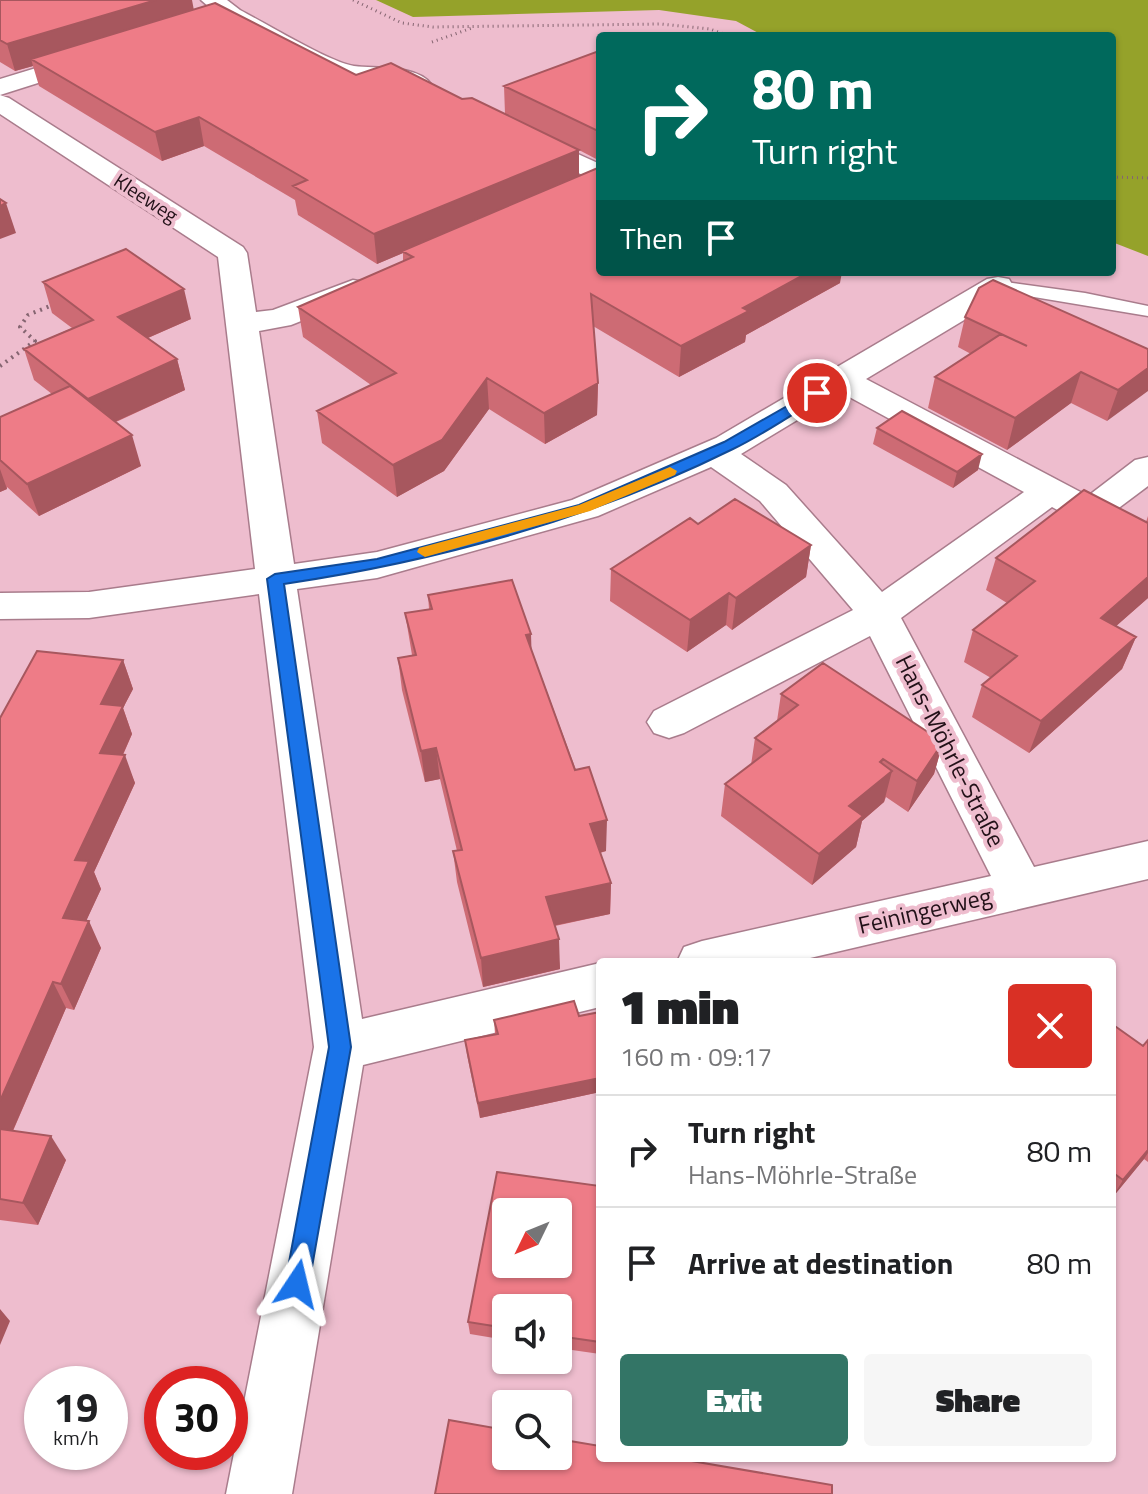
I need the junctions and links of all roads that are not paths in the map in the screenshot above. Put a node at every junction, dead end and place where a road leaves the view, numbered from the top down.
1 (222, 8) edge
2 (204, 24) edge
3 (118, 50) edge
4 (0, 87) edge
5 (436, 94) edge
6 (0, 103) edge
7 (504, 128) edge
8 (596, 173) edge
9 (596, 185) edge
10 (571, 195) edge
11 (386, 275) edge
12 (998, 286) joint
13 (1148, 311) edge
14 (242, 324) junction
15 (841, 379) junction
16 (714, 452) junction
17 (1148, 468) edge
18 (1051, 490) junction
19 (1090, 512) junction
20 (1148, 543) edge
21 (275, 579) junction
22 (0, 606) edge
23 (879, 614) junction
24 (669, 722) dead end
25 (1148, 860) edge
26 (1022, 889) junction
27 (720, 958) edge
28 (596, 986) edge
29 (340, 1047) junction
30 (259, 1494) edge

1 - 2 street
1 - 5 street
3 - 4 street
6 - 14 street, Kleeweg
7 - 8 street
9 - 10 street
11 - 14 street
12 - 13 lane
12 - 15 street
14 - 21 street, Kleeweg
15 - 16 street
15 - 18 street
16 - 21 street
16 - 23 street, Hans-Möhrle-Straße
17 - 19 street
18 - 19 street
18 - 23 street
19 - 20 street
21 - 22 street
21 - 29 street, Kleeweg
23 - 24 street
23 - 26 street, Hans-Möhrle-Straße
25 - 26 street, Feiningerweg
26 - 27 street, Feiningerweg
28 - 29 street
29 - 30 street, Kleeweg

